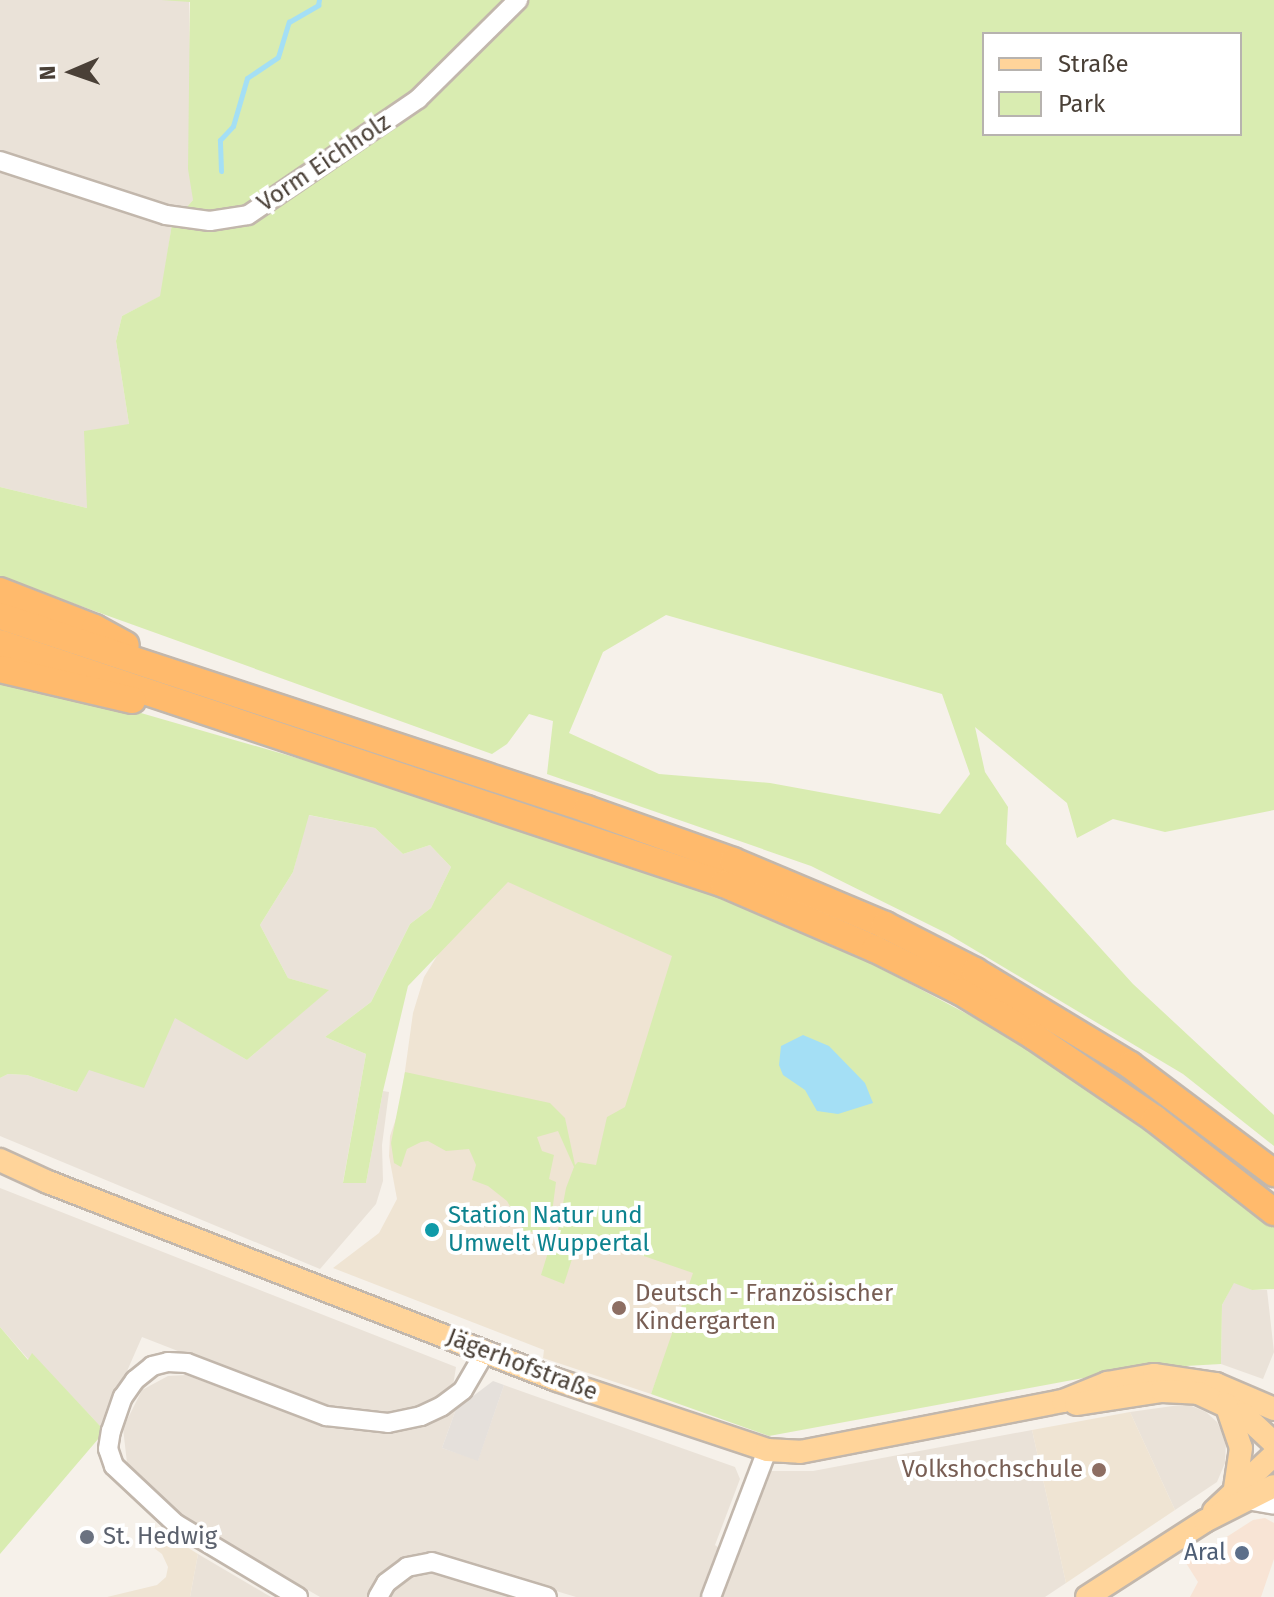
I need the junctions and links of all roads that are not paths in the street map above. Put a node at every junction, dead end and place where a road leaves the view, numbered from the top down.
1 (518, 0) edge
2 (0, 161) edge
3 (0, 591) edge
4 (0, 616) edge
5 (0, 643) edge
6 (0, 669) edge
7 (185, 677) junction
8 (188, 704) junction
9 (0, 1160) edge
10 (1274, 1173) edge
11 (1274, 1212) edge
12 (485, 1352) junction
13 (1250, 1398) junction
14 (1063, 1401) junction
15 (1274, 1401) edge
16 (1226, 1404) junction
17 (1274, 1409) edge
18 (1274, 1443) edge
19 (767, 1450) junction
20 (1268, 1459) edge
21 (1274, 1486) edge
22 (1241, 1494) junction
23 (1274, 1505) edge
24 (298, 1597) edge
25 (378, 1597) edge
26 (547, 1597) edge
27 (711, 1597) edge
28 (1087, 1597) edge

1 - 2 street, Vorm Eichholz
3 - 7 highway
4 - 7 highway
5 - 8 highway
6 - 8 highway
7 - 10 highway
8 - 11 highway
9 - 12 main road, Jägerhofstraße
12 - 19 main road, Jägerhofstraße
12 - 24 street
13 - 14 main road, Jägerhofstraße
13 - 15 main road
13 - 17 main road, Jägerhofstraße
14 - 16 main road, Jägerhofstraße
14 - 19 main road, Jägerhofstraße
16 - 18 main road, Jägerhofstraße
16 - 22 main road
19 - 27 street
20 - 22 main road
21 - 22 main road
22 - 23 street
22 - 28 main road
25 - 26 street

